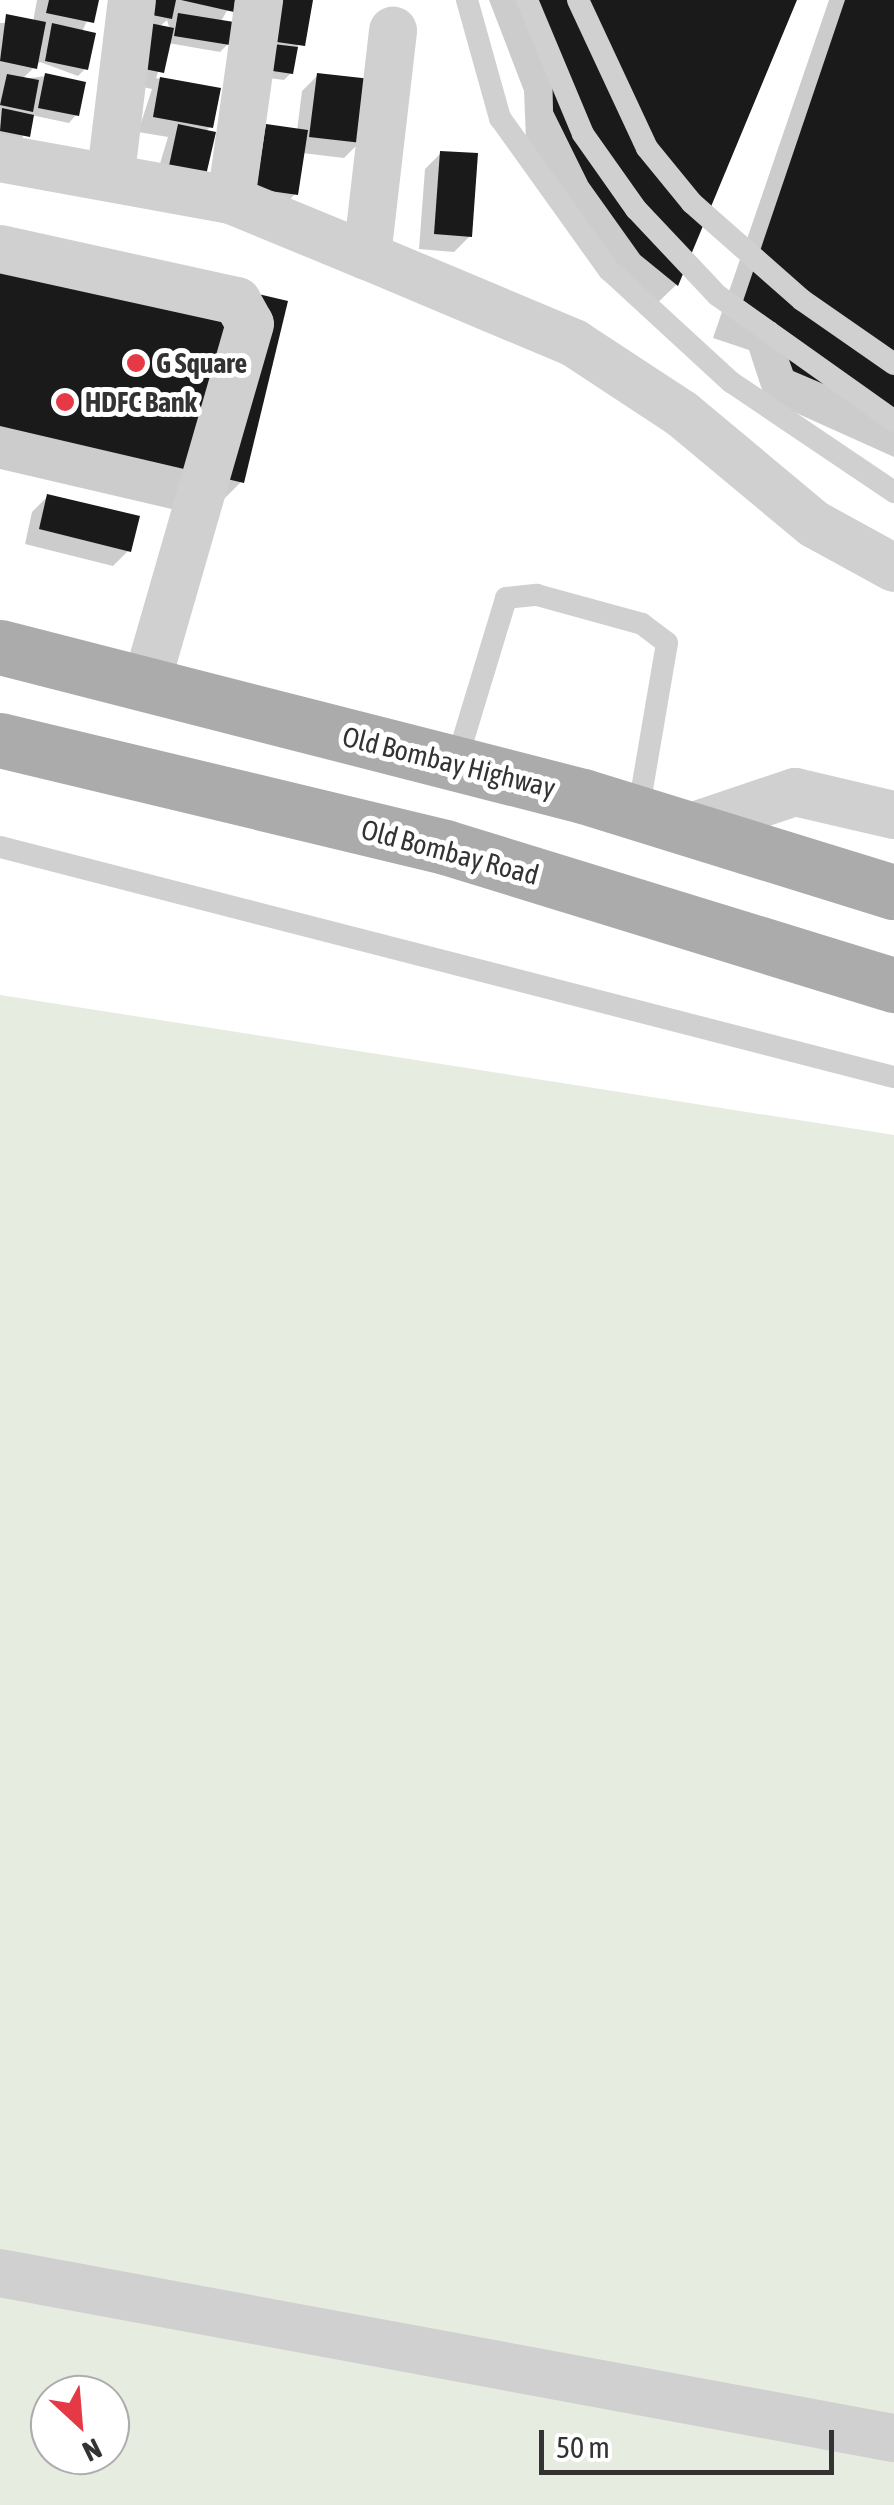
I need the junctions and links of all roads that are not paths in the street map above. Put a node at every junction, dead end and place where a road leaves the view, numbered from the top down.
1 (132, 0) edge
2 (259, 0) edge
3 (467, 0) edge
4 (527, 0) edge
5 (578, 0) edge
6 (394, 30) dead end
7 (0, 158) edge
8 (111, 173) junction
9 (231, 200) junction
10 (0, 248) edge
11 (368, 256) junction
12 (894, 364) edge
13 (894, 421) edge
14 (894, 492) edge
15 (894, 568) edge
16 (0, 647) edge
17 (146, 684) junction
18 (0, 740) edge
19 (456, 763) junction
20 (894, 815) edge
21 (663, 820) junction
22 (0, 846) edge
23 (894, 892) edge
24 (894, 985) edge
25 (894, 1077) edge
26 (0, 2273) edge
27 (894, 2438) edge

1 - 8 street
2 - 9 street
3 - 14 lane
4 - 13 lane
5 - 12 lane
6 - 11 street
7 - 8 street
8 - 9 street
9 - 11 street
10 - 17 street
11 - 15 street
16 - 17 main road, Old Bombay Highway
17 - 19 main road, Old Bombay Highway
18 - 24 main road, Old Bombay Road
19 - 21 main road, Old Bombay Highway
19 - 21 lane
20 - 21 street
21 - 23 main road, Old Bombay Highway
22 - 25 lane
26 - 27 street

